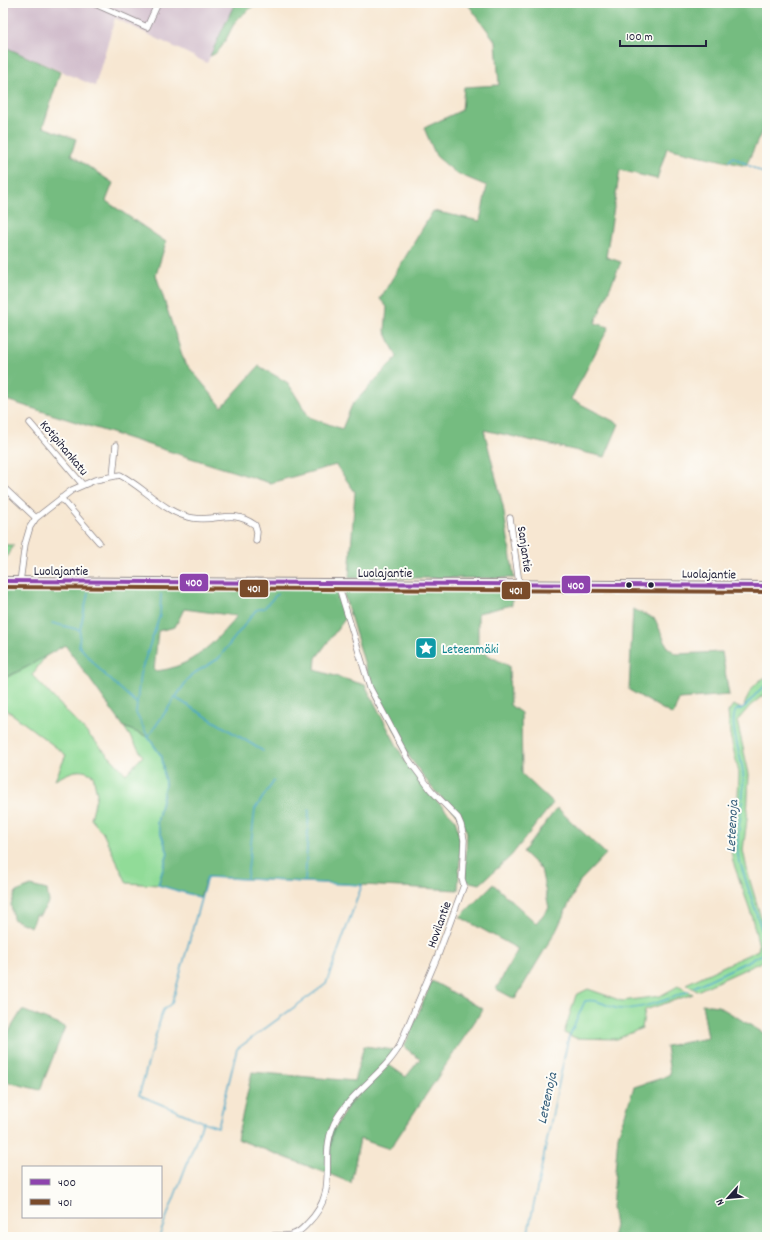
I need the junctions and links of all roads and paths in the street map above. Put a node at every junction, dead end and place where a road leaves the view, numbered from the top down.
1 (93, 3) edge
2 (158, 3) edge
3 (30, 423) dead end
4 (116, 445) dead end
5 (113, 476) junction
6 (83, 485) junction
7 (3, 487) edge
8 (61, 498) junction
9 (36, 518) junction
10 (510, 518) dead end
11 (256, 541) dead end
12 (99, 542) dead end
13 (3, 581) edge
14 (20, 582) junction
15 (519, 583) junction
16 (338, 584) junction
17 (767, 586) edge
18 (267, 1237) edge

1 - 2 street
3 - 6 street, Kotipihankatu
4 - 5 street
5 - 6 street
5 - 11 street
6 - 8 street
7 - 9 street
8 - 9 street
8 - 12 street
9 - 14 street
10 - 15 street, Sanjantie
13 - 14 main road, Luolajantie
14 - 16 main road, Luolajantie
15 - 16 main road, Luolajantie
15 - 17 main road, Luolajantie
16 - 18 street, Hovilantie

